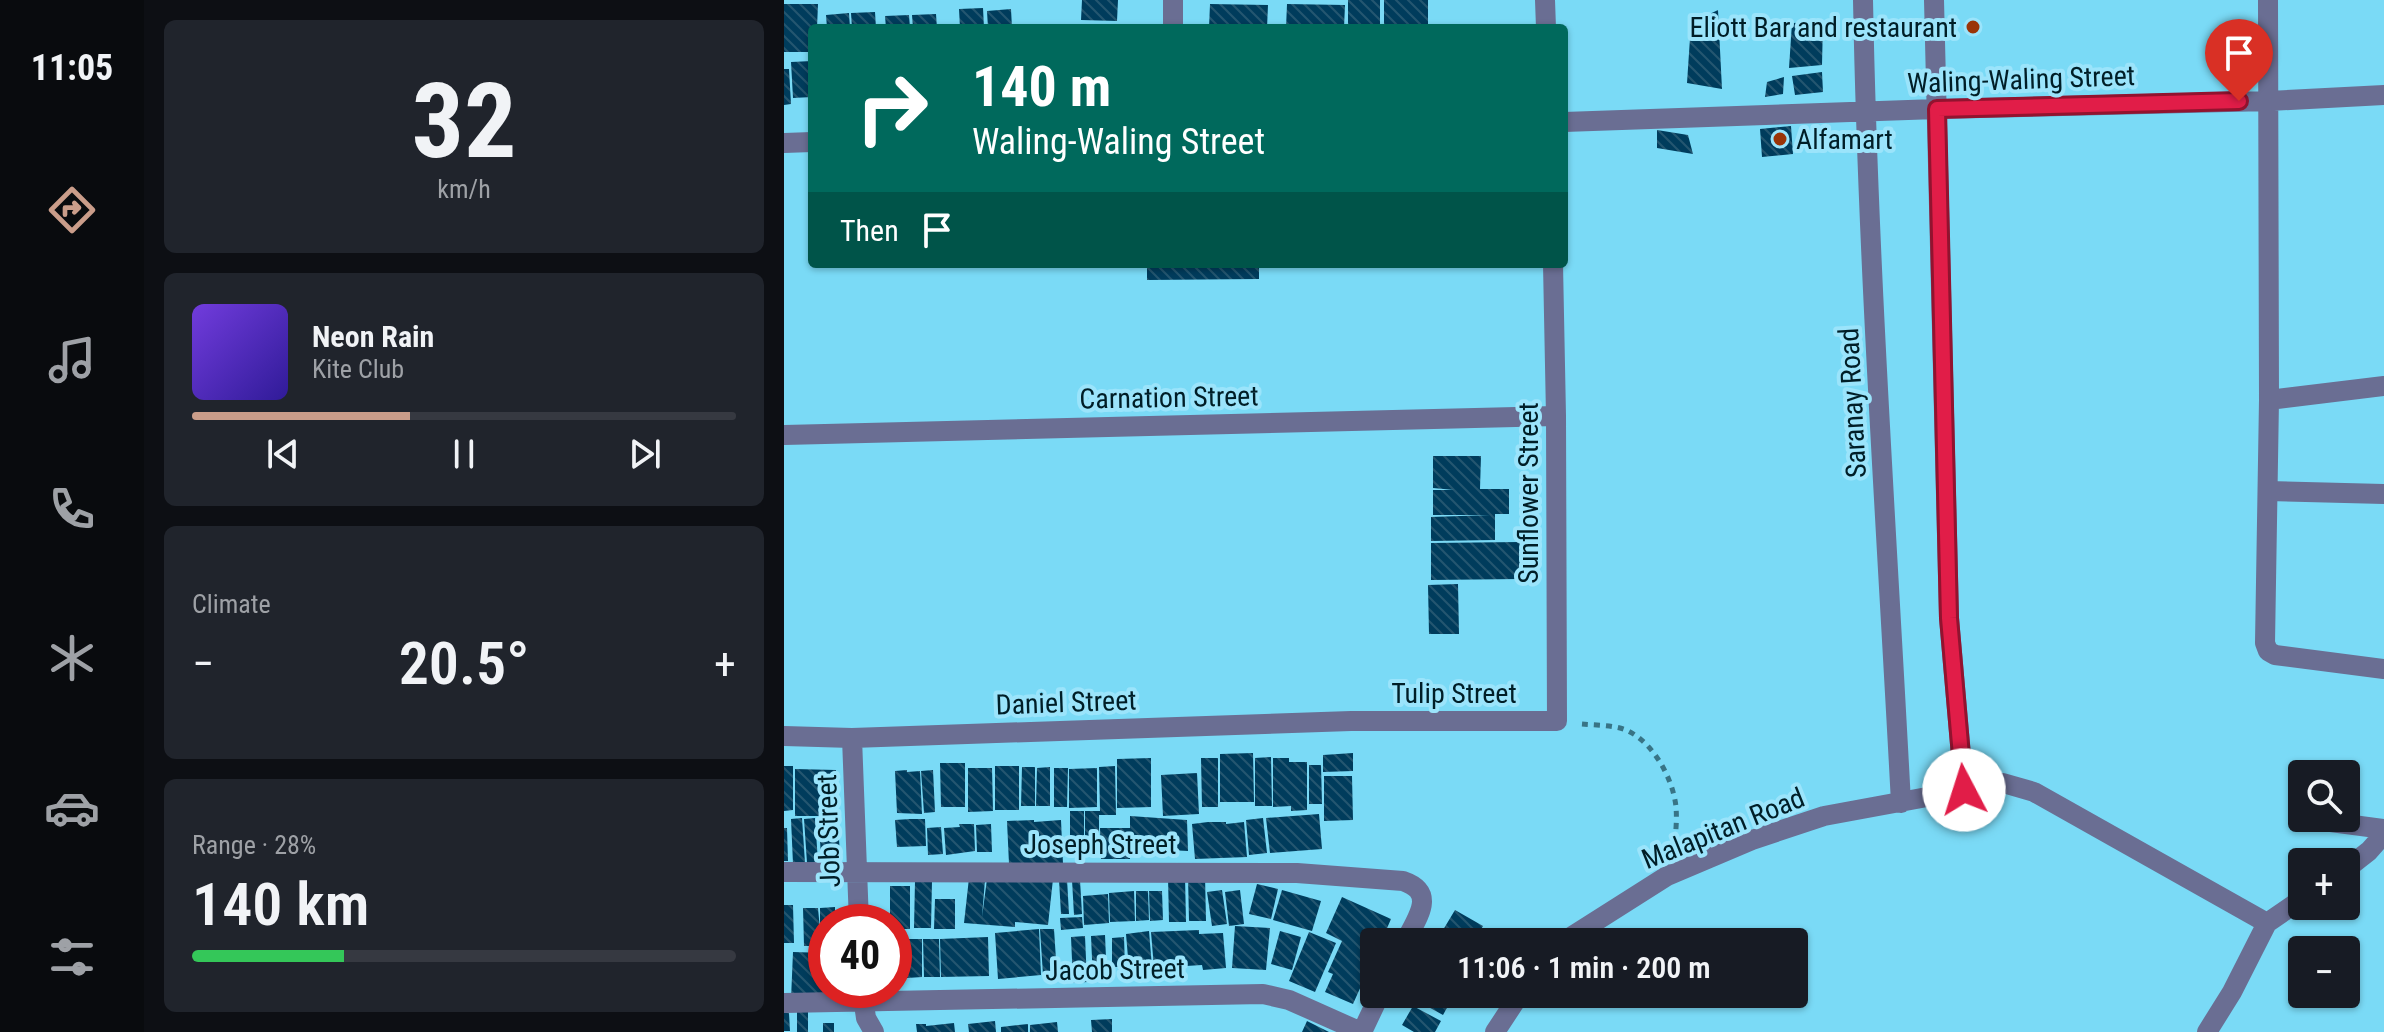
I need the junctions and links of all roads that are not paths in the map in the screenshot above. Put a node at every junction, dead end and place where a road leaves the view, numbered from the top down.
1 (1173, 0) edge
2 (1545, 0) edge
3 (1863, 0) edge
4 (1934, 0) edge
5 (2268, 0) edge
6 (1173, 24) edge
7 (1546, 24) edge
8 (2384, 95) edge
9 (2269, 101) junction
10 (1937, 109) junction
11 (1866, 112) junction
12 (1568, 122) edge
13 (808, 142) edge
14 (784, 143) edge
15 (1553, 268) edge
16 (2384, 386) edge
17 (2269, 400) junction
18 (1556, 416) junction
19 (784, 435) edge
20 (2268, 491) junction
21 (2384, 494) edge
22 (2384, 669) edge
23 (1351, 721) joint
24 (1557, 721) joint
25 (784, 736) edge
26 (852, 738) junction
27 (1964, 790) junction
28 (1901, 803) junction
29 (2360, 828) edge
30 (2384, 832) edge
31 (2360, 858) edge
32 (857, 870) junction
33 (784, 872) edge
34 (858, 904) edge
35 (2288, 909) edge
36 (2267, 923) junction
37 (1412, 928) edge
38 (1583, 928) edge
39 (912, 996) edge
40 (808, 1001) edge
41 (784, 1003) edge
42 (864, 1008) edge
43 (1373, 1008) edge
44 (1511, 1008) edge
45 (874, 1032) edge
46 (1362, 1032) edge
47 (1495, 1032) edge
48 (2207, 1032) edge

1 - 6 street
2 - 7 street
3 - 11 street, Saranay Road
4 - 10 street
5 - 9 street
8 - 9 street, Waling-Waling Street
9 - 10 street, Waling-Waling Street
9 - 17 street
10 - 11 street, Waling-Waling Street
10 - 27 street
11 - 12 street, Waling-Waling Street
11 - 28 street, Saranay Road
13 - 14 street
15 - 18 street, Sunflower Street
16 - 17 street
17 - 20 street
18 - 19 street, Carnation Street
18 - 24 street, Sunflower Street
20 - 21 street
20 - 22 street
23 - 24 street, Tulip Street
23 - 26 street, Daniel Street
25 - 26 street, Daniel Street
26 - 32 street, Job Street
27 - 28 street, Malapitan Road
27 - 36 street, Malapitan Road
28 - 38 street, Malapitan Road
29 - 30 street
30 - 31 street
32 - 33 street, Joseph Street
32 - 34 street, Job Street
32 - 37 street, Joseph Street
35 - 36 street
36 - 48 street
39 - 46 street, Jacob Street
40 - 41 street, Jacob Street
42 - 45 street
43 - 46 street
44 - 47 street

